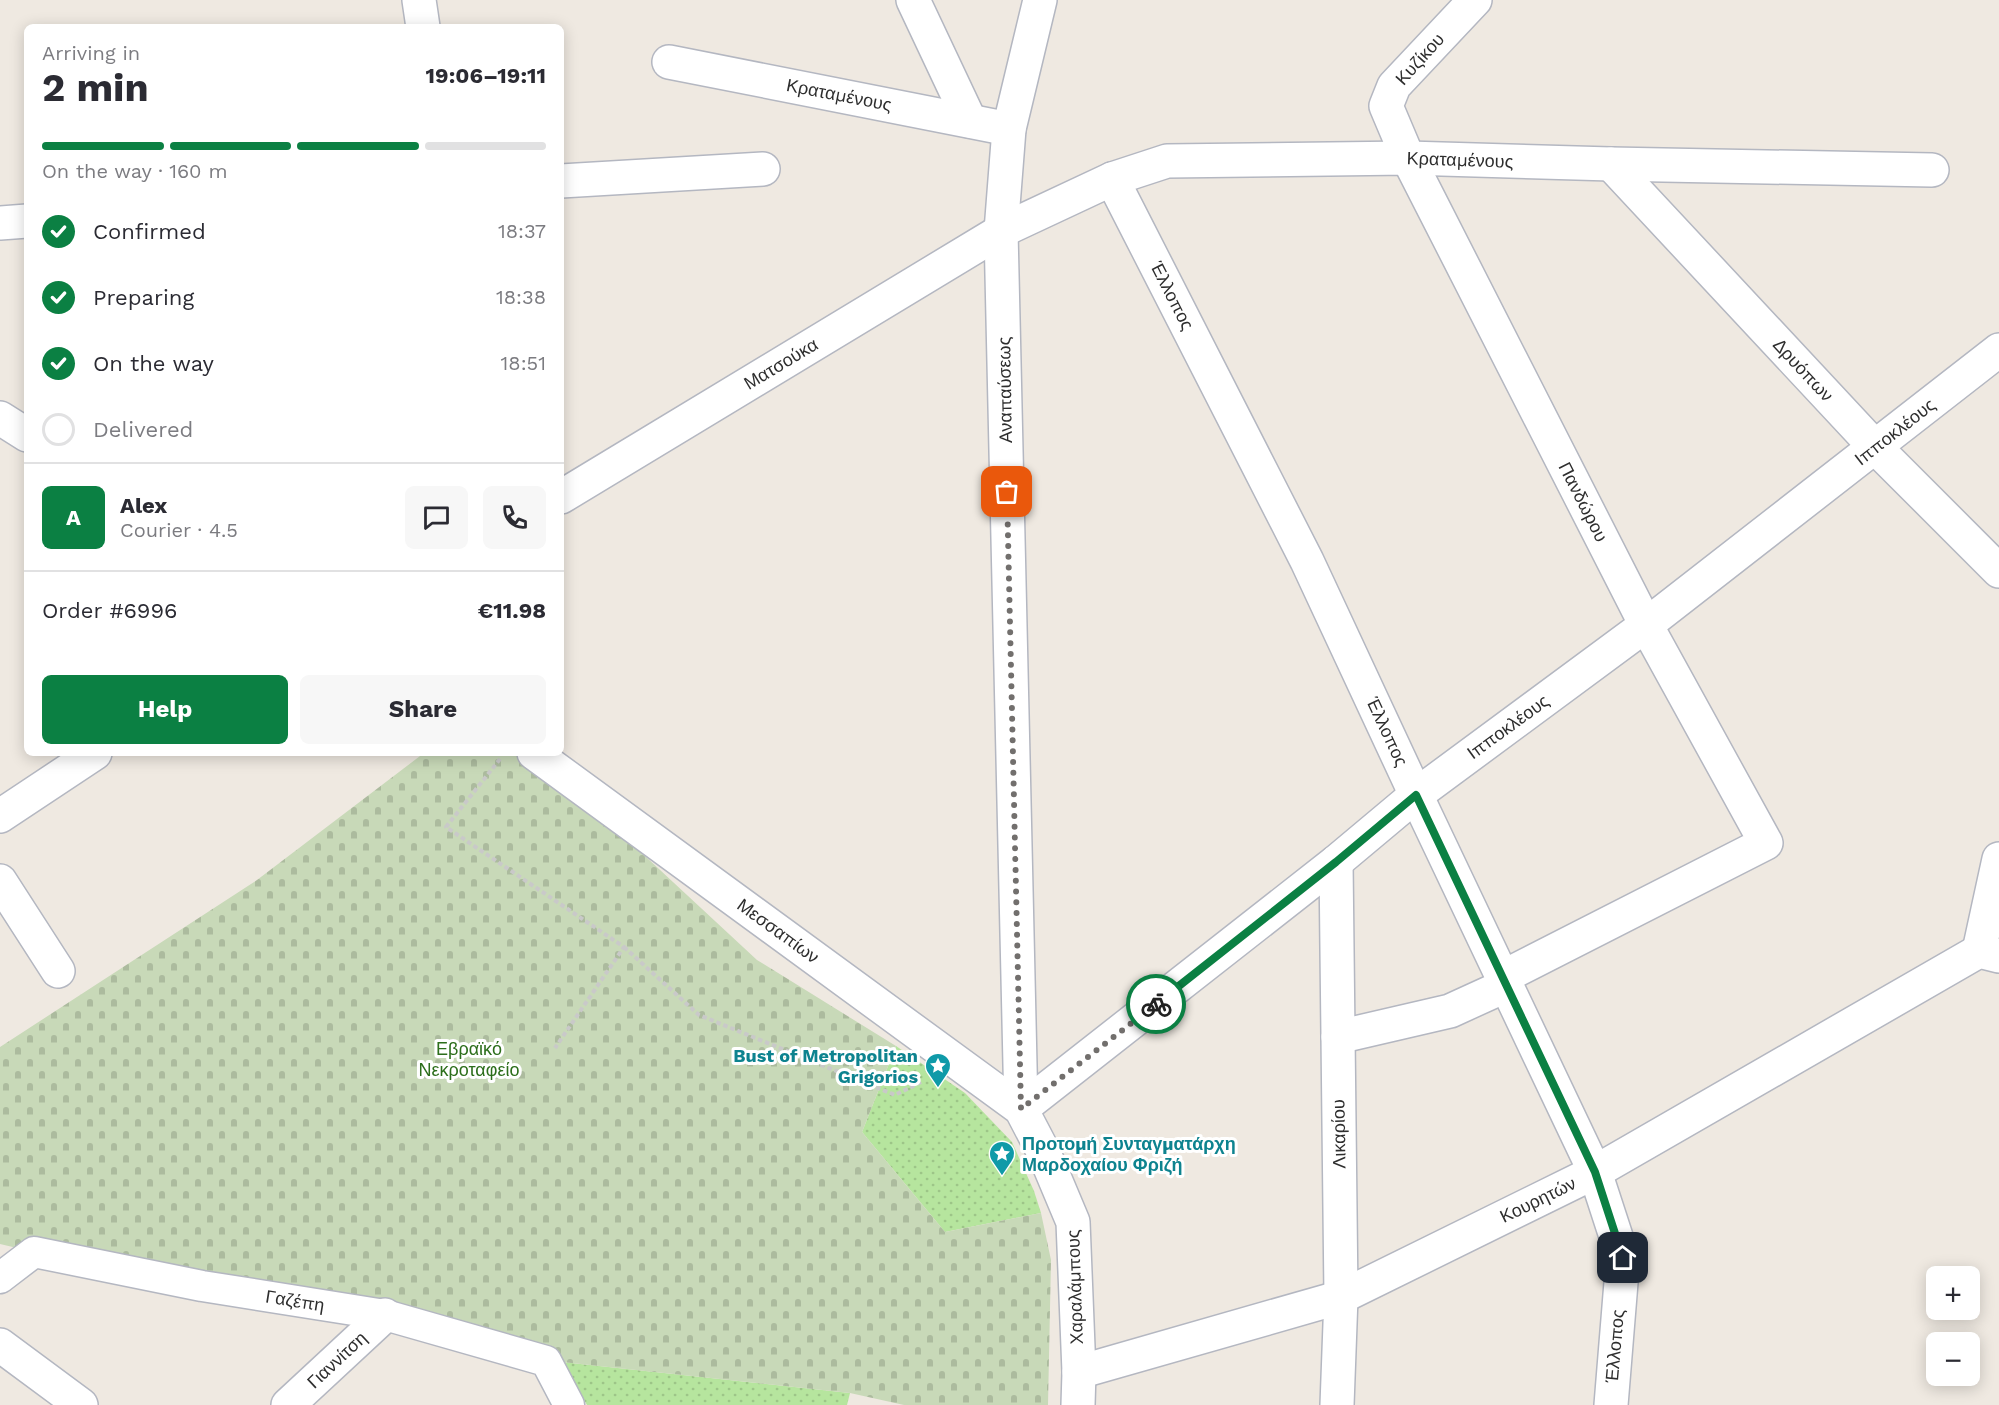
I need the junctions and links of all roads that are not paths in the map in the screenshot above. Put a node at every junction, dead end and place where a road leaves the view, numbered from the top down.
1 (419, 0) edge
2 (913, 0) edge
3 (1040, 0) edge
4 (1474, 0) edge
5 (423, 24) edge
6 (669, 62) dead end
7 (970, 121) junction
8 (1009, 129) junction
9 (1408, 158) junction
10 (1611, 164) junction
11 (763, 169) dead end
12 (1932, 170) dead end
13 (1112, 180) junction
14 (564, 181) edge
15 (24, 221) edge
16 (0, 223) edge
17 (1001, 231) junction
18 (1999, 350) edge
19 (0, 418) edge
20 (24, 433) edge
21 (1875, 448) junction
22 (564, 495) edge
23 (1999, 571) edge
24 (1646, 625) junction
25 (90, 756) edge
26 (538, 756) edge
27 (1416, 795) junction
28 (0, 816) edge
29 (1999, 859) edge
30 (1336, 862) junction
31 (0, 881) edge
32 (1989, 953) edge
33 (58, 971) dead end
34 (1505, 981) junction
35 (1338, 1037) junction
36 (1021, 1109) junction
37 (1595, 1172) junction
38 (0, 1278) edge
39 (1341, 1297) junction
40 (385, 1315) junction
41 (0, 1345) edge
42 (1079, 1372) junction
43 (81, 1405) edge
44 (288, 1405) edge
45 (569, 1405) edge
46 (1078, 1405) edge
47 (1337, 1405) edge
48 (1611, 1405) edge

1 - 5 street
2 - 7 street
3 - 8 street, Αναπαύσεως
4 - 9 street, Κυζίκου
6 - 7 street, Κραταμένους
7 - 8 street, Κραταμένους
8 - 17 street, Αναπαύσεως
9 - 10 street, Κραταμένους
9 - 13 street, Κραταμένους
9 - 24 street, Πανδώρου
10 - 12 street, Κραταμένους
10 - 21 street, Δρυόπων
11 - 14 street
13 - 17 street, Κραταμένους
13 - 27 street, Έλλοπος
15 - 16 street
17 - 22 street, Ματσούκα
17 - 36 street, Αναπαύσεως
18 - 21 street, Ιπποκλέους
19 - 20 street
21 - 23 street, Δρυόπων
21 - 24 street, Ιπποκλέους
24 - 27 street, Ιπποκλέους
24 - 34 street, Πανδώρου
25 - 28 street
26 - 36 street, Μεσσαπίων
27 - 30 street, Ιπποκλέους
27 - 34 street, Έλλοπος
29 - 32 street
30 - 35 street, Λικαρίου
30 - 36 street, Ιπποκλέους
31 - 33 street
32 - 37 street, Κουρητών
34 - 35 street
34 - 37 street, Έλλοπος
35 - 39 street, Λικαρίου
36 - 42 street, Χαραλάμπους
37 - 39 street, Κουρητών
37 - 48 street, Έλλοπος
38 - 40 street, Γαζέπη
39 - 42 street, Κουρητών
39 - 47 street, Λικαρίου
40 - 44 street, Γιαννίτση
40 - 45 street, Γαζέπη
41 - 43 street
42 - 46 street, Χαραλάμπους

